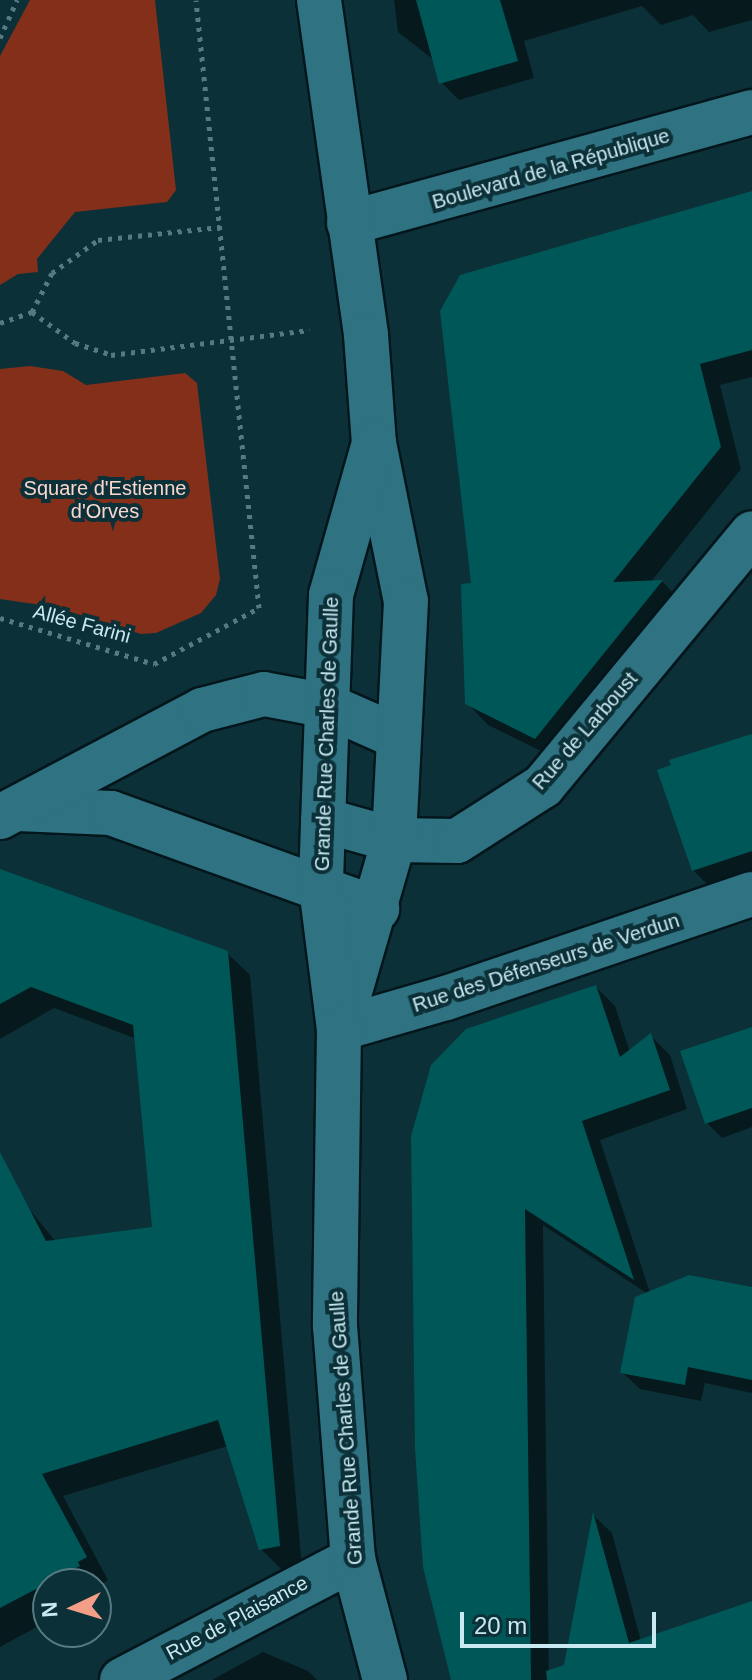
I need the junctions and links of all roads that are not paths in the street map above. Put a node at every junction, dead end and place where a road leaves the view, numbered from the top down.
1 (319, 0) edge
2 (752, 112) edge
3 (349, 223) junction
4 (374, 443) junction
5 (752, 533) edge
6 (328, 706) junction
7 (398, 737) junction
8 (8, 813) edge
9 (323, 820) junction
10 (394, 840) junction
11 (321, 887) junction
12 (752, 894) edge
13 (377, 909) junction
14 (339, 1029) junction
15 (353, 1559) junction
16 (122, 1680) edge
17 (385, 1680) edge

1 - 3 street, Grande Rue Charles de Gaulle
2 - 3 street, Boulevard de la République
3 - 4 street, Grande Rue Charles de Gaulle
4 - 6 street, Grande Rue Charles de Gaulle
4 - 7 street, Grande Rue Charles de Gaulle
5 - 10 street, Rue de Larboust
6 - 7 street, Grande Rue Charles de Gaulle
6 - 8 street, Grande Rue Charles de Gaulle
6 - 9 street, Grande Rue Charles de Gaulle
7 - 10 street, Grande Rue Charles de Gaulle
8 - 11 street
9 - 10 street, Rue de Larboust
9 - 11 street, Grande Rue Charles de Gaulle
10 - 13 street, Grande Rue Charles de Gaulle
11 - 13 street
11 - 14 street, Grande Rue Charles de Gaulle
12 - 14 street, Rue des Défenseurs de Verdun
13 - 14 street, Grande Rue Charles de Gaulle
14 - 15 street, Grande Rue Charles de Gaulle
15 - 16 street, Rue de Plaisance
15 - 17 street, Grande Rue Charles de Gaulle

